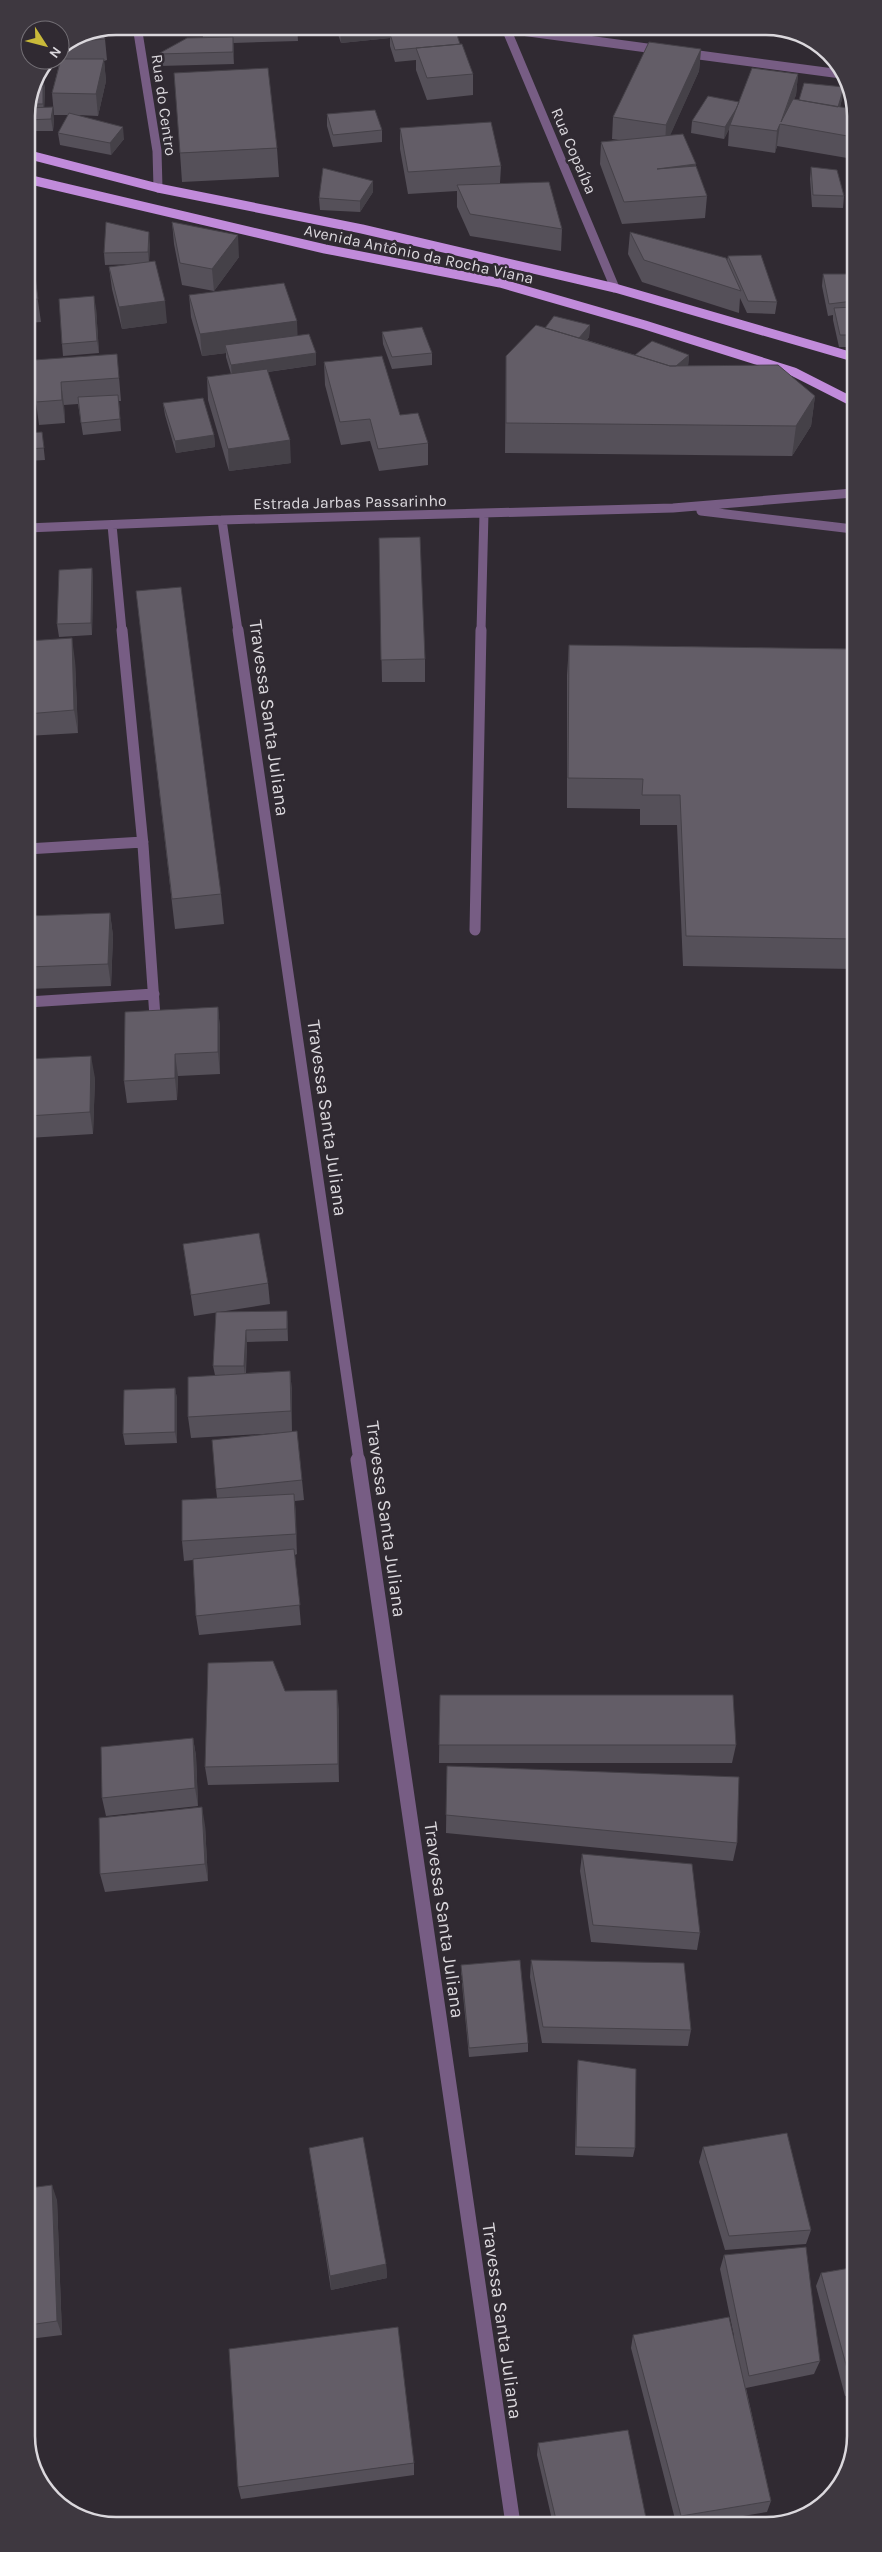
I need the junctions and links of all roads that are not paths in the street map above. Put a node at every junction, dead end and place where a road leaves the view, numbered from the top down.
1 (138, 35) edge
2 (508, 35) edge
3 (556, 35) edge
4 (834, 73) edge
5 (35, 156) edge
6 (35, 181) edge
7 (158, 188) junction
8 (616, 288) junction
9 (847, 355) edge
10 (847, 399) edge
11 (847, 494) edge
12 (673, 508) junction
13 (484, 513) junction
14 (222, 520) junction
15 (112, 525) junction
16 (35, 528) edge
17 (847, 528) edge
18 (143, 842) junction
19 (35, 849) edge
20 (475, 930) dead end
21 (154, 994) junction
22 (35, 1002) edge
23 (155, 1017) edge
24 (512, 2517) edge

1 - 7 street, Rua do Centro
2 - 8 street, Rua Copaíba
3 - 4 street
5 - 7 main road, Avenida Antônio da Rocha Viana
6 - 10 main road, Avenida Antônio da Rocha Viana
7 - 8 main road, Avenida Antônio da Rocha Viana
8 - 9 main road, Avenida Antônio da Rocha Viana
11 - 12 street, Estrada Jarbas Passarinho
12 - 13 street, Estrada Jarbas Passarinho
12 - 17 street, Estrada Jarbas Passarinho
13 - 14 street, Estrada Jarbas Passarinho
13 - 20 street
14 - 15 street, Estrada Jarbas Passarinho
14 - 24 street, Travessa Santa Juliana
15 - 16 street, Estrada Jarbas Passarinho
15 - 18 street
18 - 19 street
18 - 21 street
21 - 22 street
21 - 23 street

